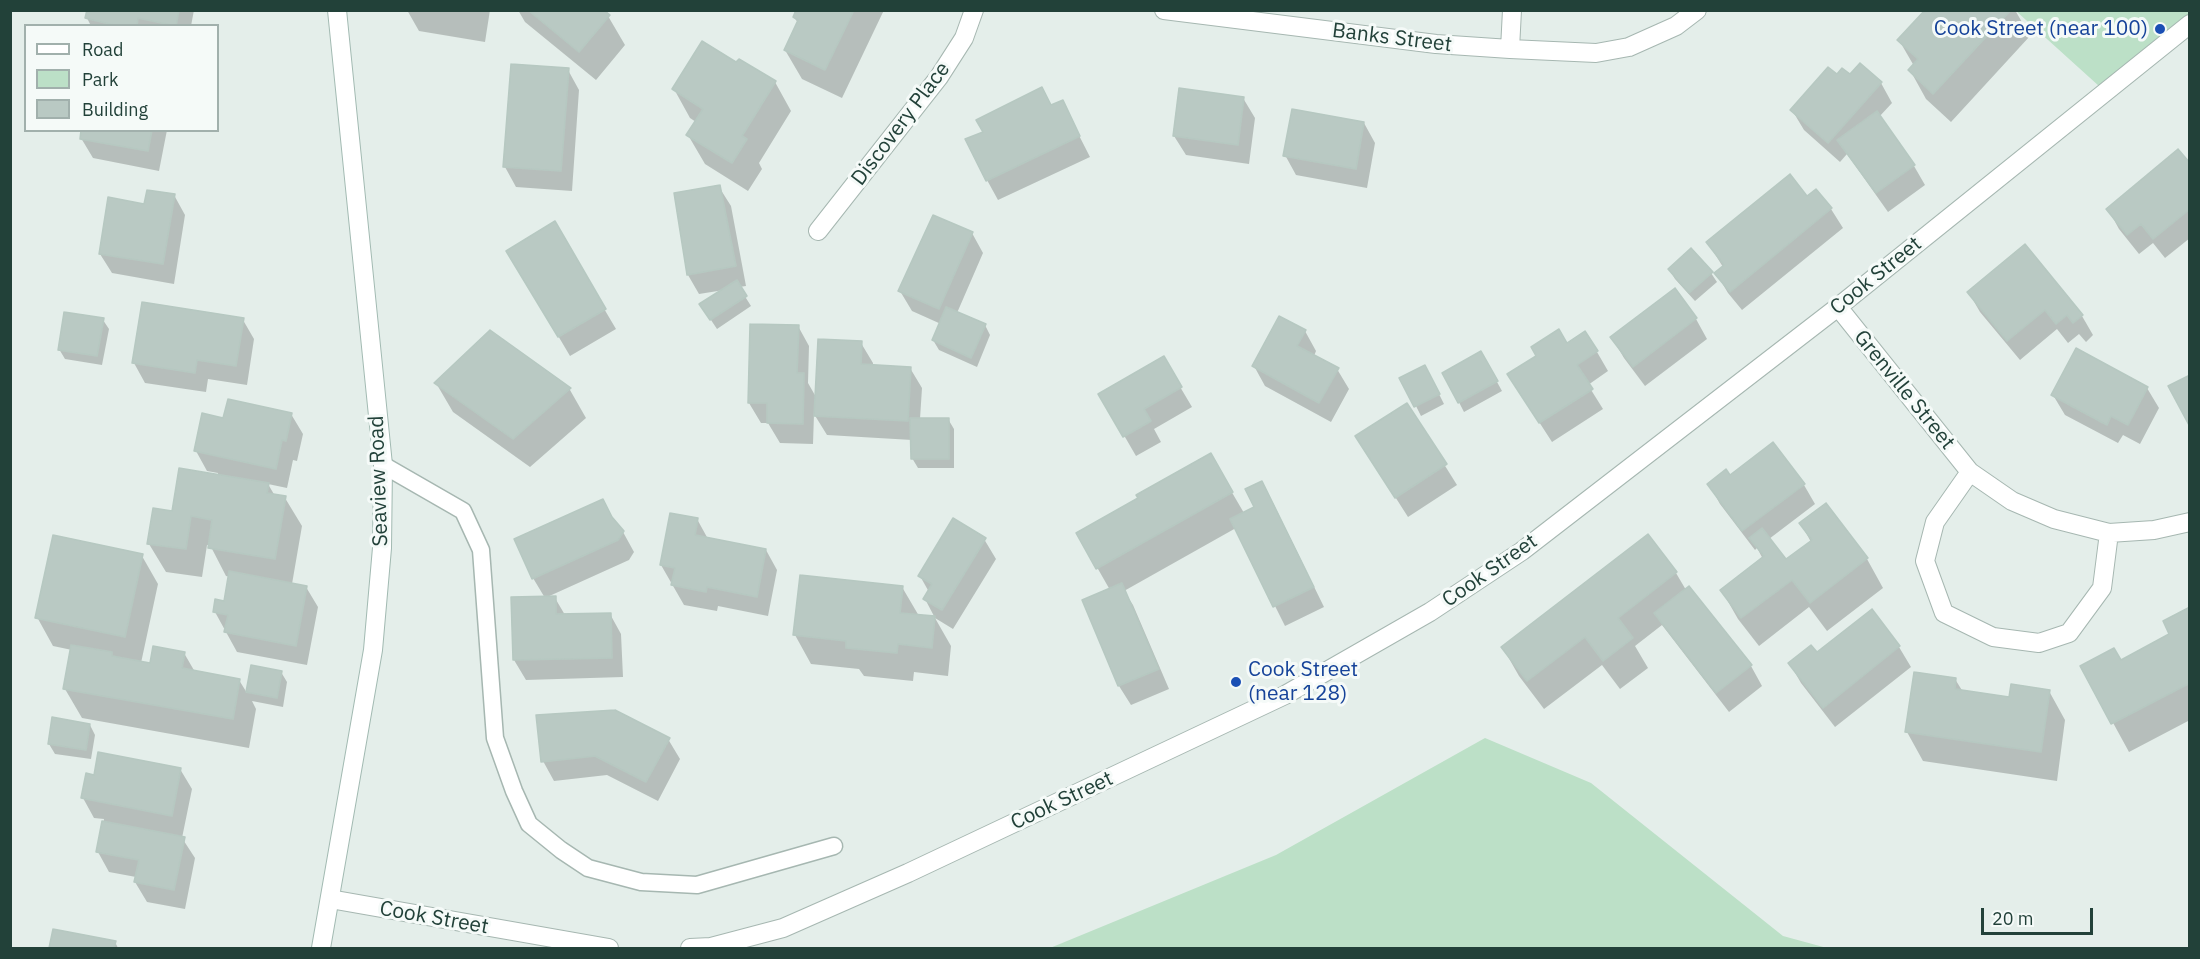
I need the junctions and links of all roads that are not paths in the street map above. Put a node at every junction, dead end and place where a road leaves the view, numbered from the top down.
1 (336, 10) edge
2 (974, 10) edge
3 (1164, 10) edge
4 (1512, 10) edge
5 (1697, 10) edge
6 (1196, 12) edge
7 (2190, 24) edge
8 (1510, 49) junction
9 (818, 231) dead end
10 (1838, 307) junction
11 (383, 465) junction
12 (1970, 472) junction
13 (2190, 522) edge
14 (2109, 533) junction
15 (834, 846) dead end
16 (330, 899) junction
17 (321, 948) edge
18 (609, 948) edge
19 (690, 948) edge

1 - 11 street, Seaview Road
2 - 9 street, Discovery Place
3 - 6 street, Banks Street
4 - 8 street
5 - 8 street, Banks Street
6 - 8 street, Banks Street
7 - 10 street, Cook Street
10 - 12 street, Grenville Street
10 - 19 street, Cook Street
11 - 15 lane
11 - 16 street, Seaview Road
12 - 14 street, Grenville Street
12 - 14 street
13 - 14 street, Grenville Street
16 - 17 street, Seaview Road
16 - 18 street, Cook Street

